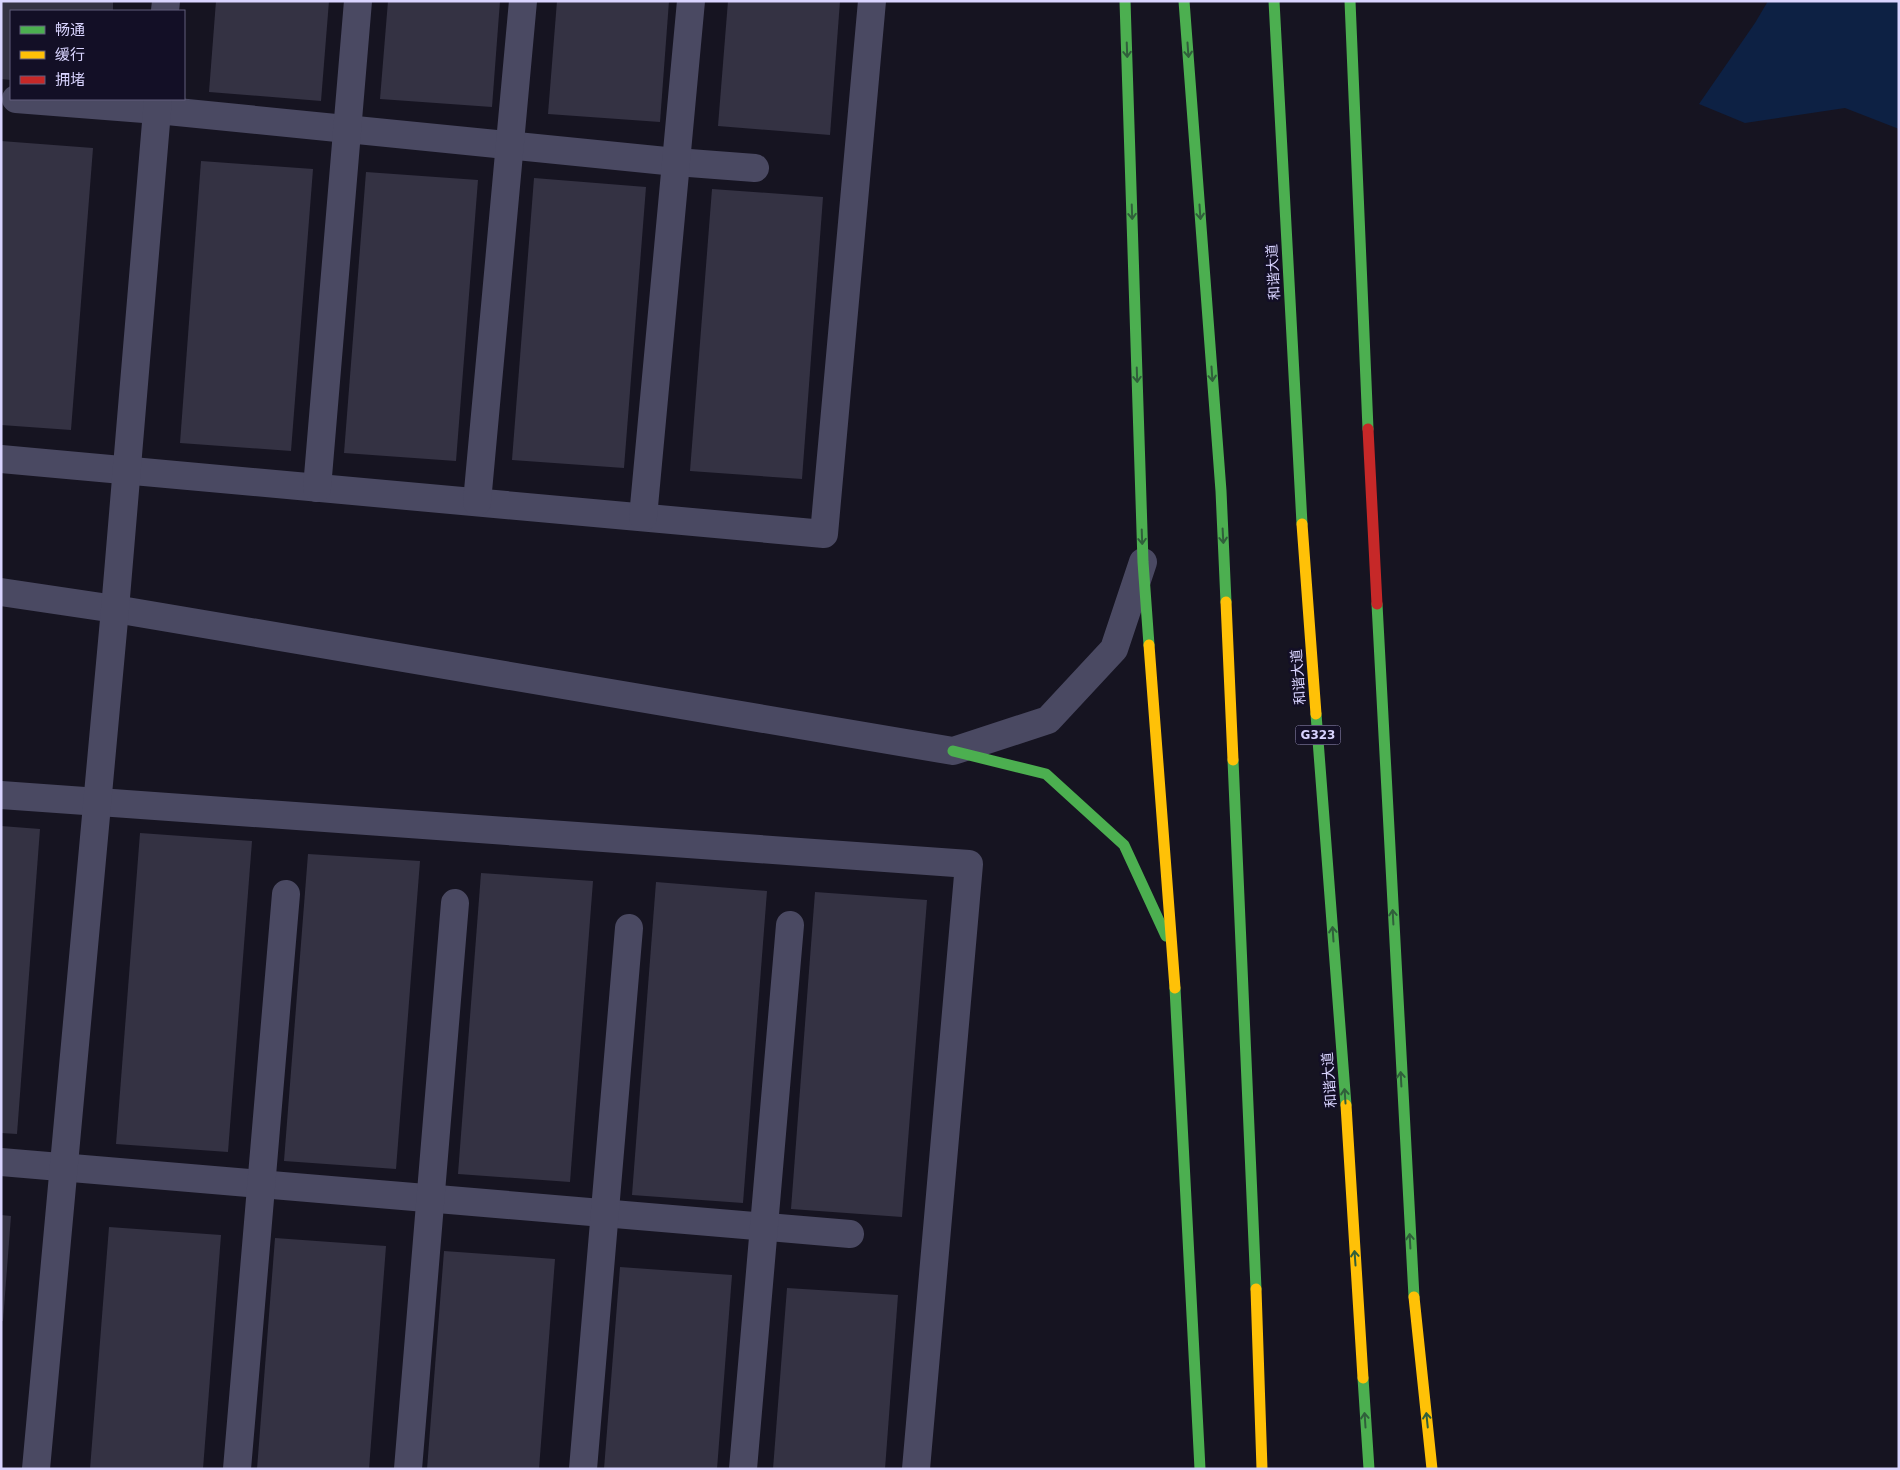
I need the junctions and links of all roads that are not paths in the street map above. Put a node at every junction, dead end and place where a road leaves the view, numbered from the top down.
1 (358, 1) edge
2 (523, 1) edge
3 (692, 1) edge
4 (872, 1) edge
5 (1125, 1) edge
6 (1184, 1) edge
7 (1274, 1) edge
8 (1350, 1) edge
9 (44, 100) edge
10 (157, 104) edge
11 (347, 128) junction
12 (510, 144) junction
13 (676, 162) junction
14 (755, 168) dead end
15 (1, 459) edge
16 (127, 470) junction
17 (317, 488) junction
18 (477, 502) junction
19 (643, 517) junction
20 (1143, 562) junction
21 (1, 592) edge
22 (115, 609) junction
23 (953, 751) junction
24 (1, 795) edge
25 (97, 802) junction
26 (286, 894) dead end
27 (455, 903) dead end
28 (790, 924) dead end
29 (629, 928) dead end
30 (1173, 953) junction
31 (1, 1162) edge
32 (64, 1166) junction
33 (261, 1184) junction
34 (430, 1198) junction
35 (605, 1213) junction
36 (764, 1227) junction
37 (850, 1234) dead end
38 (36, 1469) edge
39 (237, 1469) edge
40 (408, 1469) edge
41 (584, 1469) edge
42 (743, 1469) edge
43 (916, 1469) edge
44 (1200, 1469) edge
45 (1262, 1469) edge
46 (1369, 1469) edge
47 (1432, 1469) edge

1 - 11 street
2 - 12 street
3 - 13 street
4 - 19 street
5 -> 20 main road
6 -> 45 main road
46 -> 7 main road, 和谐大道 / G323
47 -> 8 main road
9 - 10 street
10 - 11 street
10 - 16 street
11 - 12 street
11 - 17 street
12 - 13 street
12 - 18 street
13 - 14 street
13 - 19 street
15 - 16 street
16 - 17 street
16 - 22 street
17 - 18 street
18 - 19 street
20 - 23 street
20 - 30 main road
21 - 22 street
22 - 23 street
22 - 25 street
23 - 30 main road
24 - 25 street
25 - 32 street
25 - 43 street
26 - 33 street
27 - 34 street
28 - 36 street
29 - 35 street
30 - 44 main road
31 - 32 street
32 - 33 street
32 - 38 street
33 - 34 street
33 - 39 street
34 - 35 street
34 - 40 street
35 - 36 street
35 - 41 street
36 - 37 street
36 - 42 street

